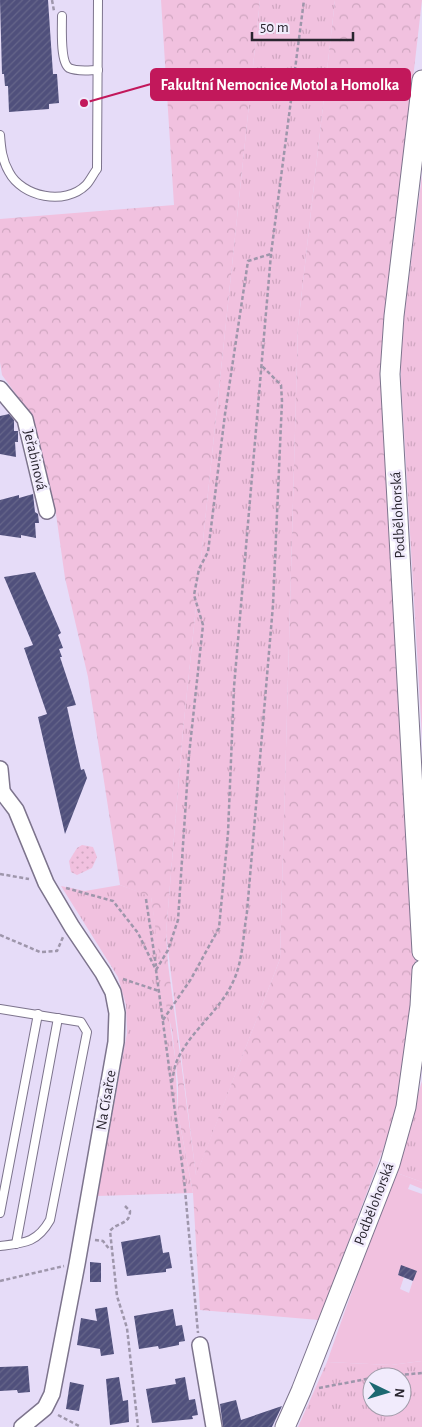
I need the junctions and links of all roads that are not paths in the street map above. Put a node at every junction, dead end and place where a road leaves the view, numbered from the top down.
1 (98, 0) edge
2 (58, 16) road end
3 (98, 70) junction
4 (422, 80) edge
5 (0, 135) edge
6 (0, 389) edge
7 (47, 511) dead end
8 (0, 769) edge
9 (1, 789) edge
10 (422, 952) edge
11 (422, 970) edge
12 (0, 1009) edge
13 (38, 1014) junction
14 (58, 1018) junction
15 (0, 1213) edge
16 (16, 1244) junction
17 (0, 1246) edge
18 (200, 1345) road end
19 (22, 1427) edge
20 (214, 1427) edge
21 (285, 1427) edge

1 - 3 lane
2 - 3 lane
3 - 5 lane
4 - 10 street, Podbělohorská
6 - 7 street, Jeřabinová
8 - 9 street
9 - 19 street, Na Císařce
11 - 21 street, Podbělohorská
12 - 13 lane
13 - 14 lane
13 - 15 lane
14 - 16 lane
14 - 16 lane
16 - 17 lane
18 - 20 street

